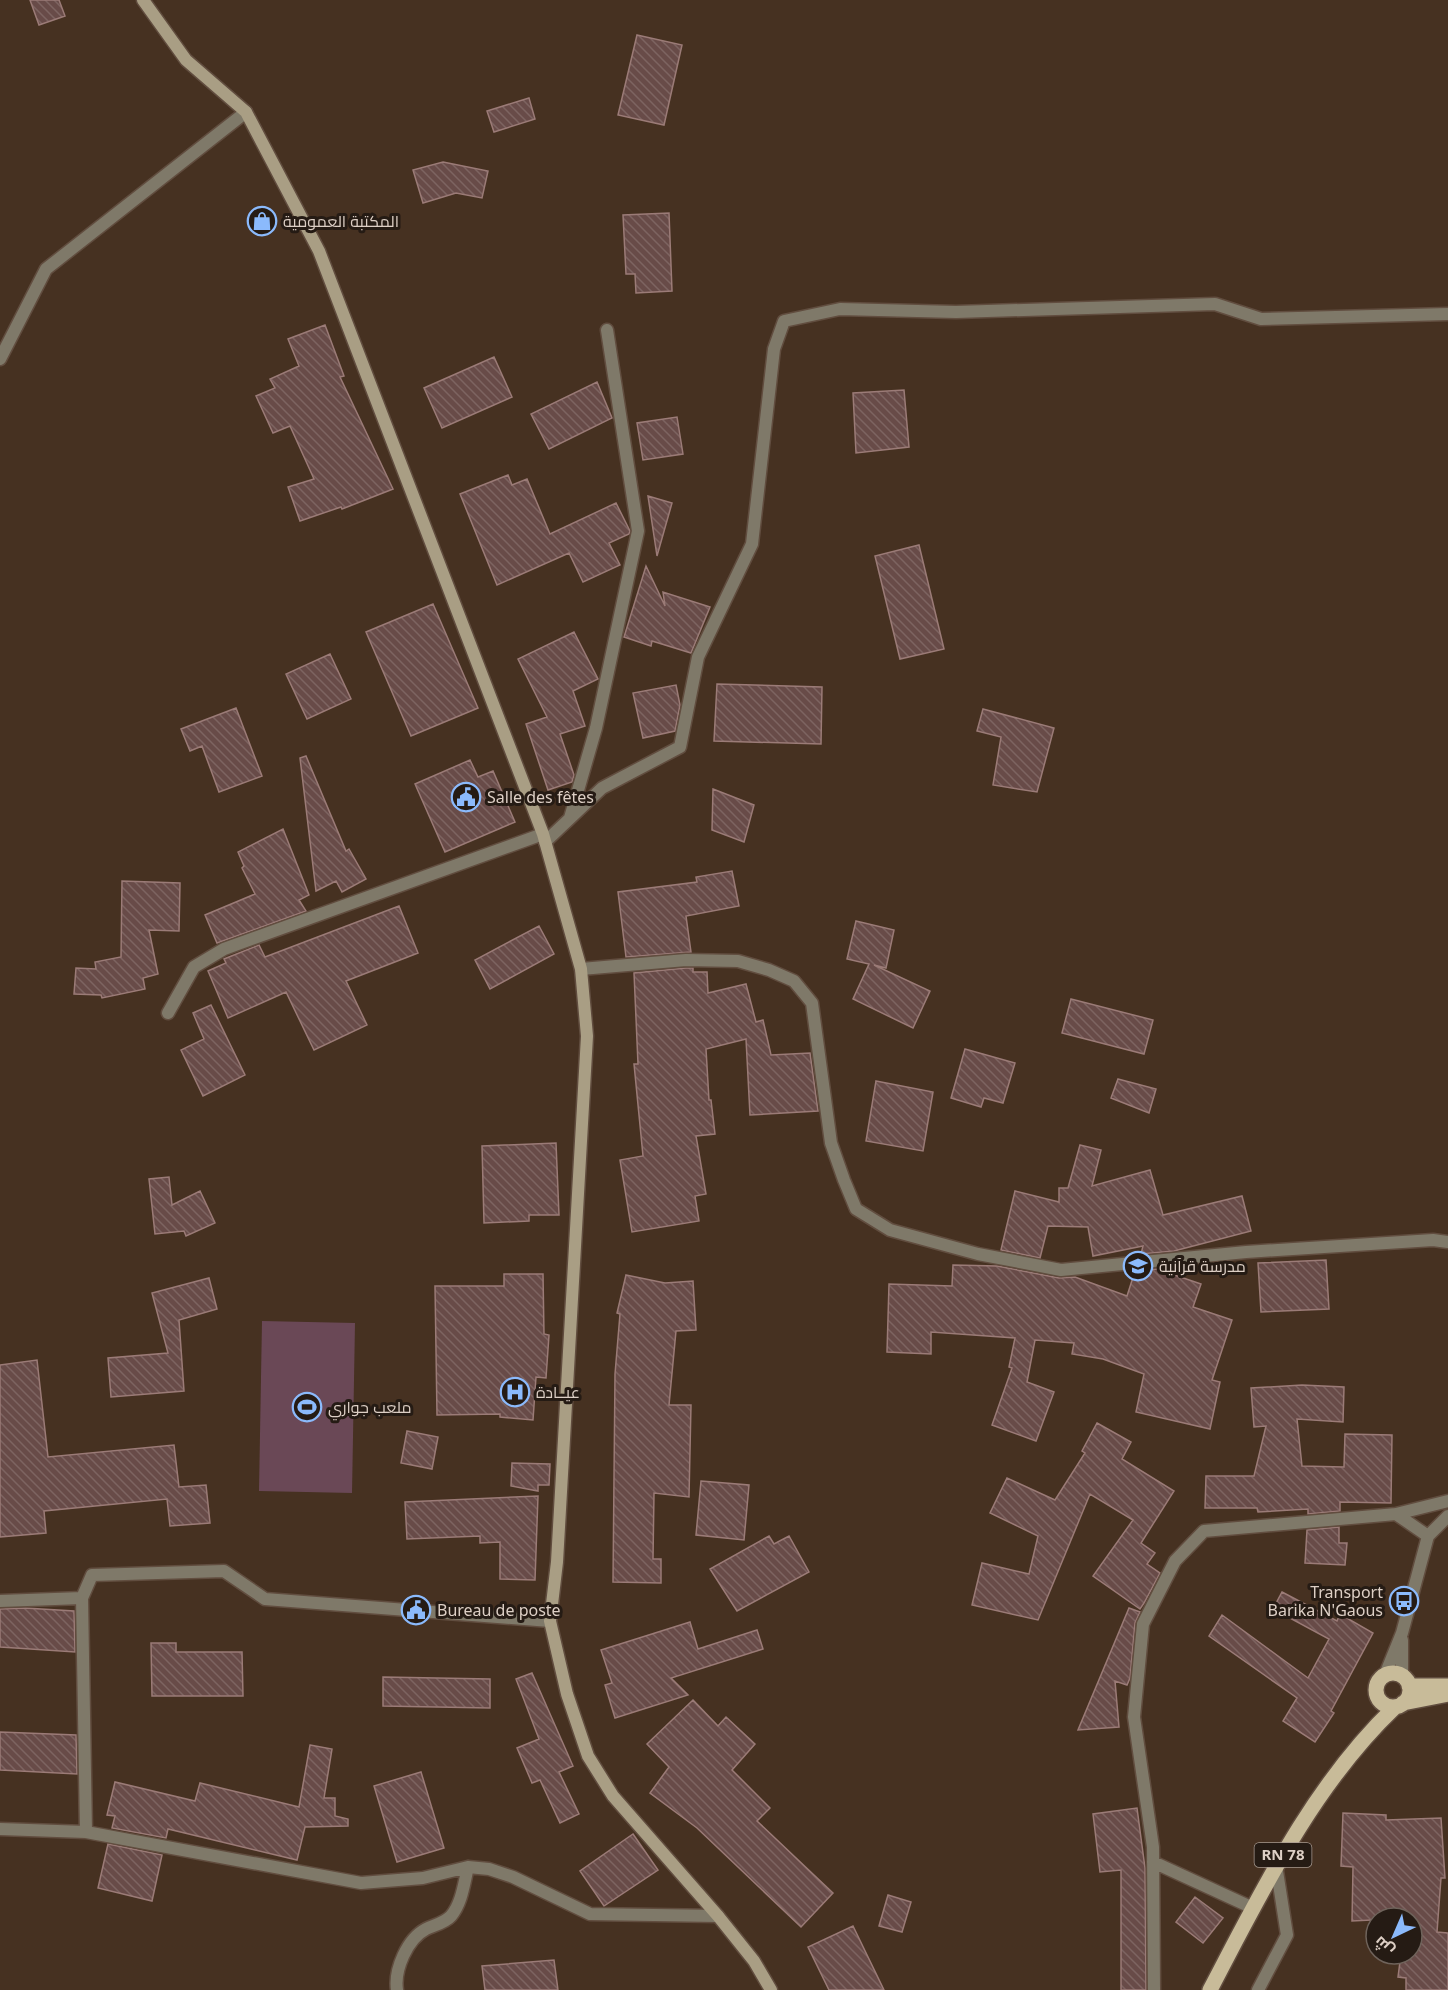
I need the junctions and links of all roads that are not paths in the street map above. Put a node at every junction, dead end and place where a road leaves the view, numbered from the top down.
1 (143, 0) edge
2 (246, 112) junction
3 (1448, 314) edge
4 (607, 330) dead end
5 (0, 359) edge
6 (569, 819) junction
7 (544, 838) junction
8 (581, 969) junction
9 (168, 1013) dead end
10 (1448, 1242) edge
11 (1448, 1501) edge
12 (1396, 1514) junction
13 (1448, 1516) edge
14 (1428, 1536) junction
15 (82, 1598) junction
16 (0, 1601) edge
17 (550, 1621) junction
18 (1402, 1633) junction
19 (1384, 1675) junction
20 (1405, 1681) junction
21 (1448, 1686) edge
22 (1376, 1693) junction
23 (1448, 1694) edge
24 (1399, 1705) junction
25 (1370, 1730) junction
26 (0, 1829) edge
27 (86, 1832) junction
28 (1153, 1862) junction
29 (1276, 1865) junction
30 (468, 1867) junction
31 (1253, 1908) junction
32 (718, 1916) junction
33 (397, 1990) edge
34 (771, 1990) edge
35 (1154, 1990) edge
36 (1210, 1990) edge
37 (1258, 1990) edge

1 - 2 street
2 - 5 street
2 - 7 street
3 - 6 street
4 - 6 street
6 - 7 street
7 - 8 street
7 - 9 street
8 - 10 street
8 - 17 street
11 - 12 street
12 - 14 street
12 - 28 street
13 - 14 street
14 - 18 street
15 - 16 street
15 - 17 street
15 - 27 street
17 - 32 street
18 - 19 street
18 - 20 street
19 - 20 main road
19 - 22 main road
20 - 21 main road
20 - 24 main road
22 - 24 main road
22 - 25 main road
23 - 24 main road
24 - 25 main road, RN 78
25 - 29 main road, RN 78
26 - 27 street
27 - 30 street
28 - 31 street
28 - 35 street
29 - 31 main road, RN 78
29 - 37 street
30 - 32 street
30 - 33 street
31 - 36 main road, RN 78
32 - 34 street

